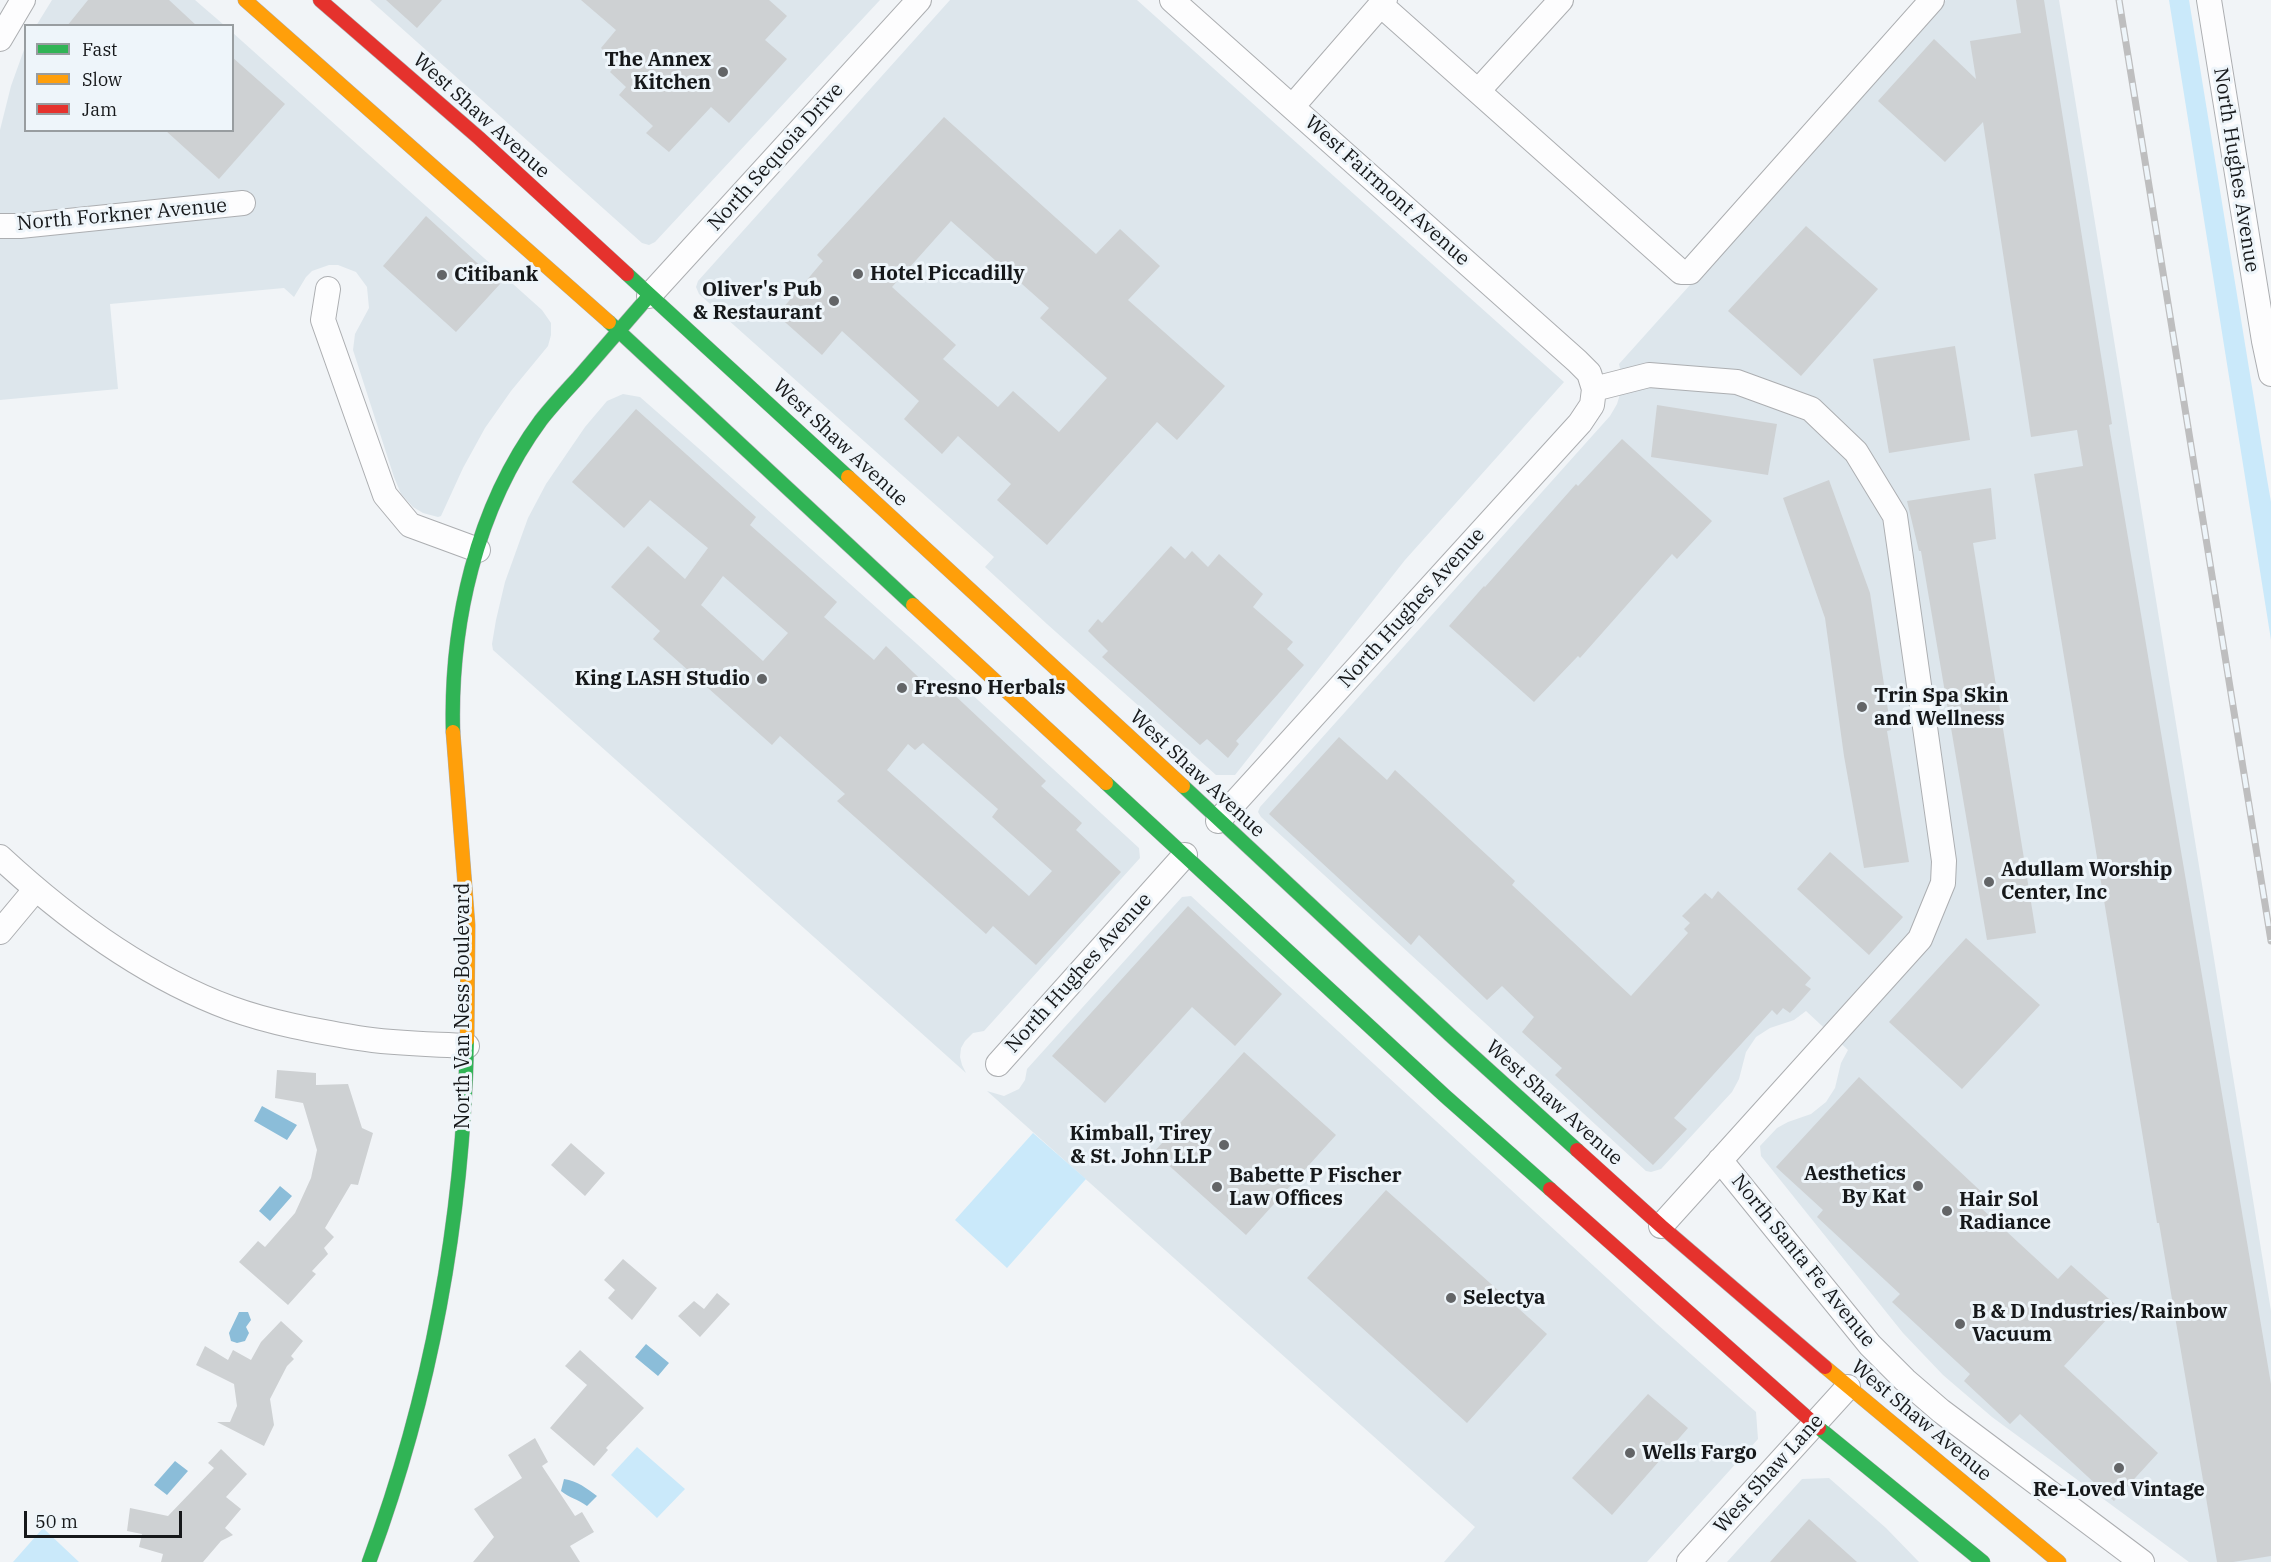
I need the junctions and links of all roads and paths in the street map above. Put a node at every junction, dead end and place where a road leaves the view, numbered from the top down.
1 (23, 0) edge
2 (245, 0) edge
3 (320, 0) edge
4 (919, 0) edge
5 (1172, 0) edge
6 (1561, 0) edge
7 (1932, 0) edge
8 (2209, 0) edge
9 (1383, 2) edge
10 (0, 39) edge
11 (1478, 91) junction
12 (1292, 107) junction
13 (243, 203) dead end
14 (0, 226) edge
15 (328, 289) dead end
16 (650, 296) junction
17 (633, 314) joint
18 (618, 330) junction
19 (2267, 341) edge
20 (2271, 375) edge
21 (1594, 389) junction
22 (478, 550) junction
23 (946, 636) junction
24 (1010, 677) dead end
25 (1210, 824) junction
26 (1190, 852) junction
27 (0, 857) edge
28 (35, 890) junction
29 (0, 932) edge
30 (1383, 993) dead end
31 (1450, 1035) junction
32 (467, 1046) junction
33 (998, 1064) dead end
34 (1445, 1096) junction
35 (1466, 1100) dead end
36 (1720, 1160) junction
37 (1656, 1228) junction
38 (1848, 1386) junction
39 (1815, 1425) junction
40 (369, 1562) edge
41 (1689, 1562) edge
42 (1983, 1562) edge
43 (2059, 1562) edge
44 (2142, 1562) edge

1 - 10 street
2 - 18 main road
3 - 16 main road, West Shaw Avenue
4 - 16 street, North Sequoia Drive
5 - 12 street, West Fairmont Avenue
6 - 11 street
7 - 11 street
8 - 19 street, North Hughes Avenue
9 - 11 street
9 - 12 street
12 - 21 street, West Fairmont Avenue
13 - 14 street, North Forkner Avenue
15 - 22 street
16 - 17 main road, North Sequoia Drive
16 - 25 main road, West Shaw Avenue
17 - 18 main road, North Van Ness Boulevard
18 - 22 main road, North Van Ness Boulevard
18 - 23 main road
19 - 20 street, North Hughes Avenue
21 - 25 street, North Hughes Avenue
21 - 36 street
22 - 32 main road, North Van Ness Boulevard
23 - 24 main road
23 - 26 main road
25 - 31 main road, West Shaw Avenue
26 - 33 street, North Hughes Avenue
26 - 34 main road
27 - 28 street
28 - 29 street
28 - 32 street
30 - 31 main road
31 - 37 main road, West Shaw Avenue
32 - 40 main road, North Van Ness Boulevard
34 - 35 main road
34 - 39 main road
36 - 37 street
36 - 44 street, North Santa Fe Avenue
37 - 38 main road, West Shaw Avenue
38 - 39 street, West Shaw Lane
38 - 43 main road, West Shaw Avenue
39 - 41 street, West Shaw Lane
39 - 42 main road

